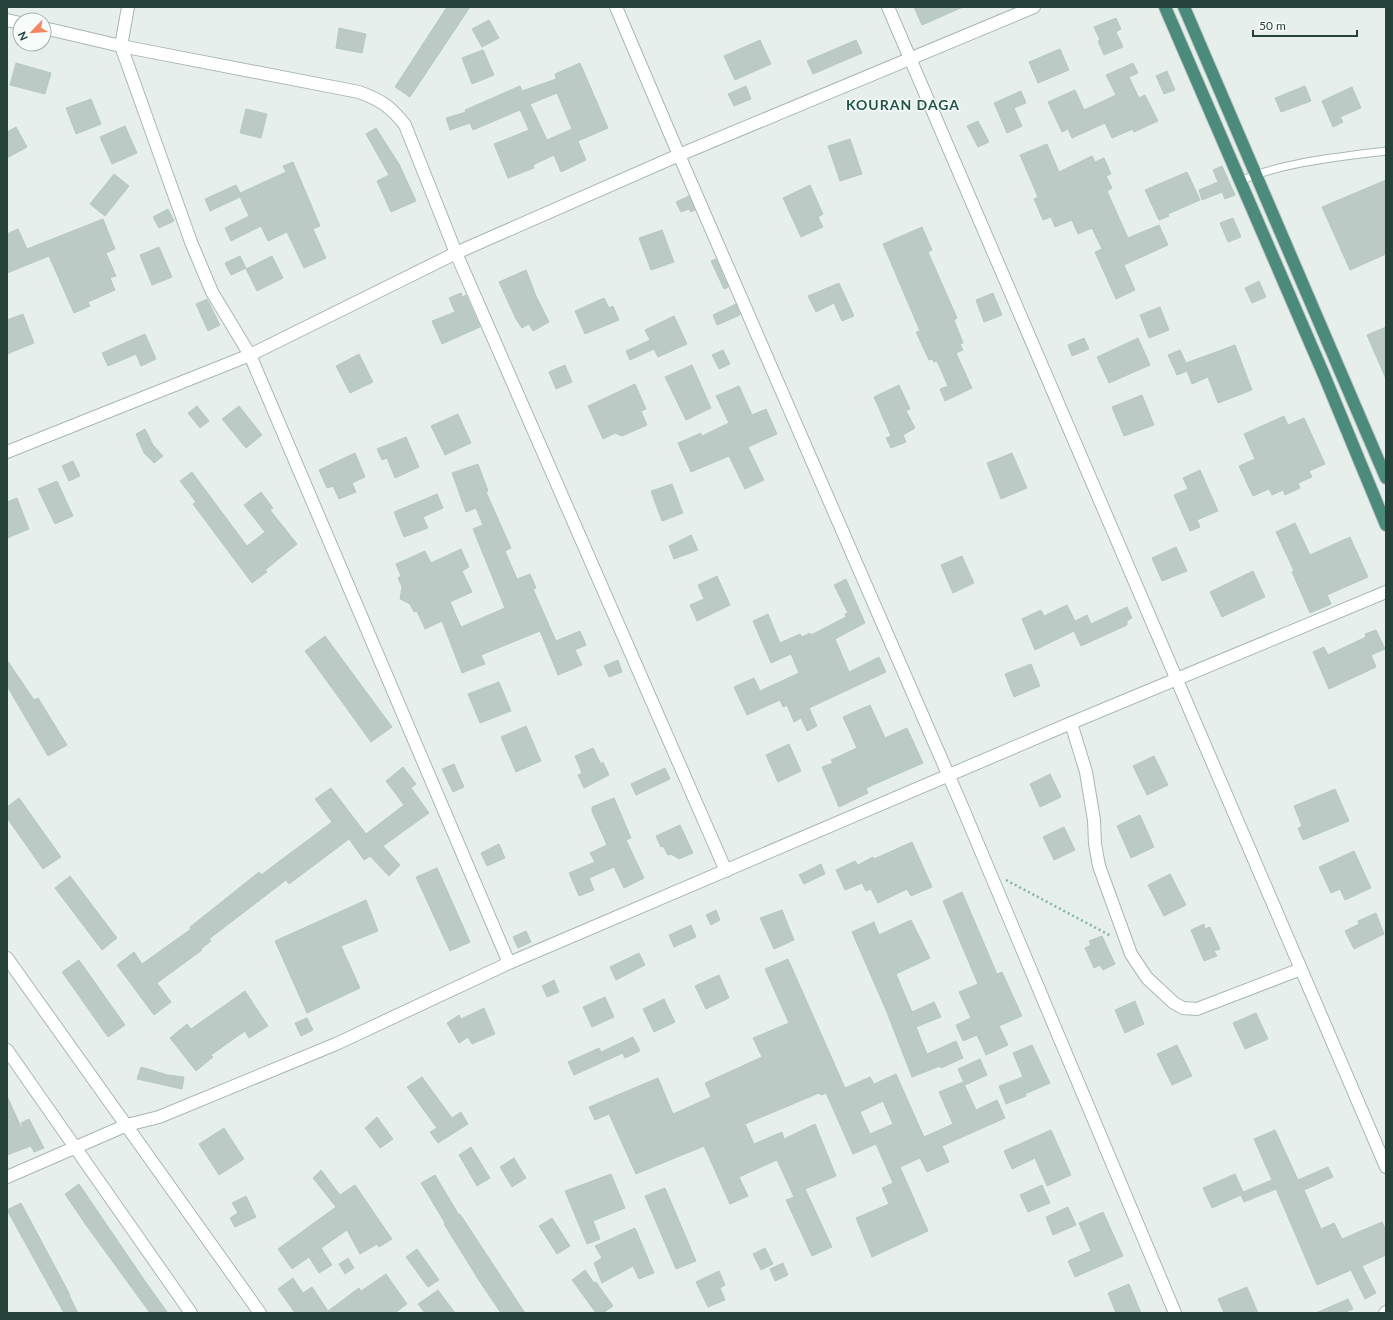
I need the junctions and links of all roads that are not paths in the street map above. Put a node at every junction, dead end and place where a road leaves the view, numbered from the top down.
1 (128, 7) edge
2 (616, 7) edge
3 (888, 7) edge
4 (1034, 7) edge
5 (1165, 7) edge
6 (1184, 7) edge
7 (52, 30) edge
8 (121, 46) junction
9 (910, 58) junction
10 (1386, 151) edge
11 (678, 155) junction
12 (1256, 174) junction
13 (1240, 181) junction
14 (456, 253) junction
15 (250, 355) junction
16 (7, 452) edge
17 (1386, 478) edge
18 (1386, 525) edge
19 (1386, 592) edge
20 (1176, 678) junction
21 (1071, 723) junction
22 (949, 776) junction
23 (726, 871) junction
24 (7, 958) edge
25 (509, 963) junction
26 (1301, 969) junction
27 (7, 1050) edge
28 (126, 1125) junction
29 (75, 1147) junction
30 (1386, 1167) edge
31 (7, 1177) edge
32 (191, 1313) edge
33 (260, 1313) edge
34 (1176, 1313) edge

1 - 8 street
2 - 11 street
3 - 9 street
4 - 9 street
5 - 13 highway
6 - 12 highway
7 - 8 street
8 - 14 street
8 - 15 street
9 - 11 street
9 - 20 street
10 - 12 lane
11 - 14 street
11 - 22 street
12 - 13 lane
12 - 17 highway
13 - 18 highway
14 - 15 street
14 - 23 street
15 - 16 street
15 - 25 street
19 - 20 street
20 - 21 street
20 - 26 street
21 - 22 street
21 - 26 street
22 - 23 street
22 - 34 street
23 - 25 street
24 - 28 street
25 - 28 street
26 - 30 street
27 - 29 street
28 - 29 street
28 - 33 street
29 - 31 street
29 - 32 street

